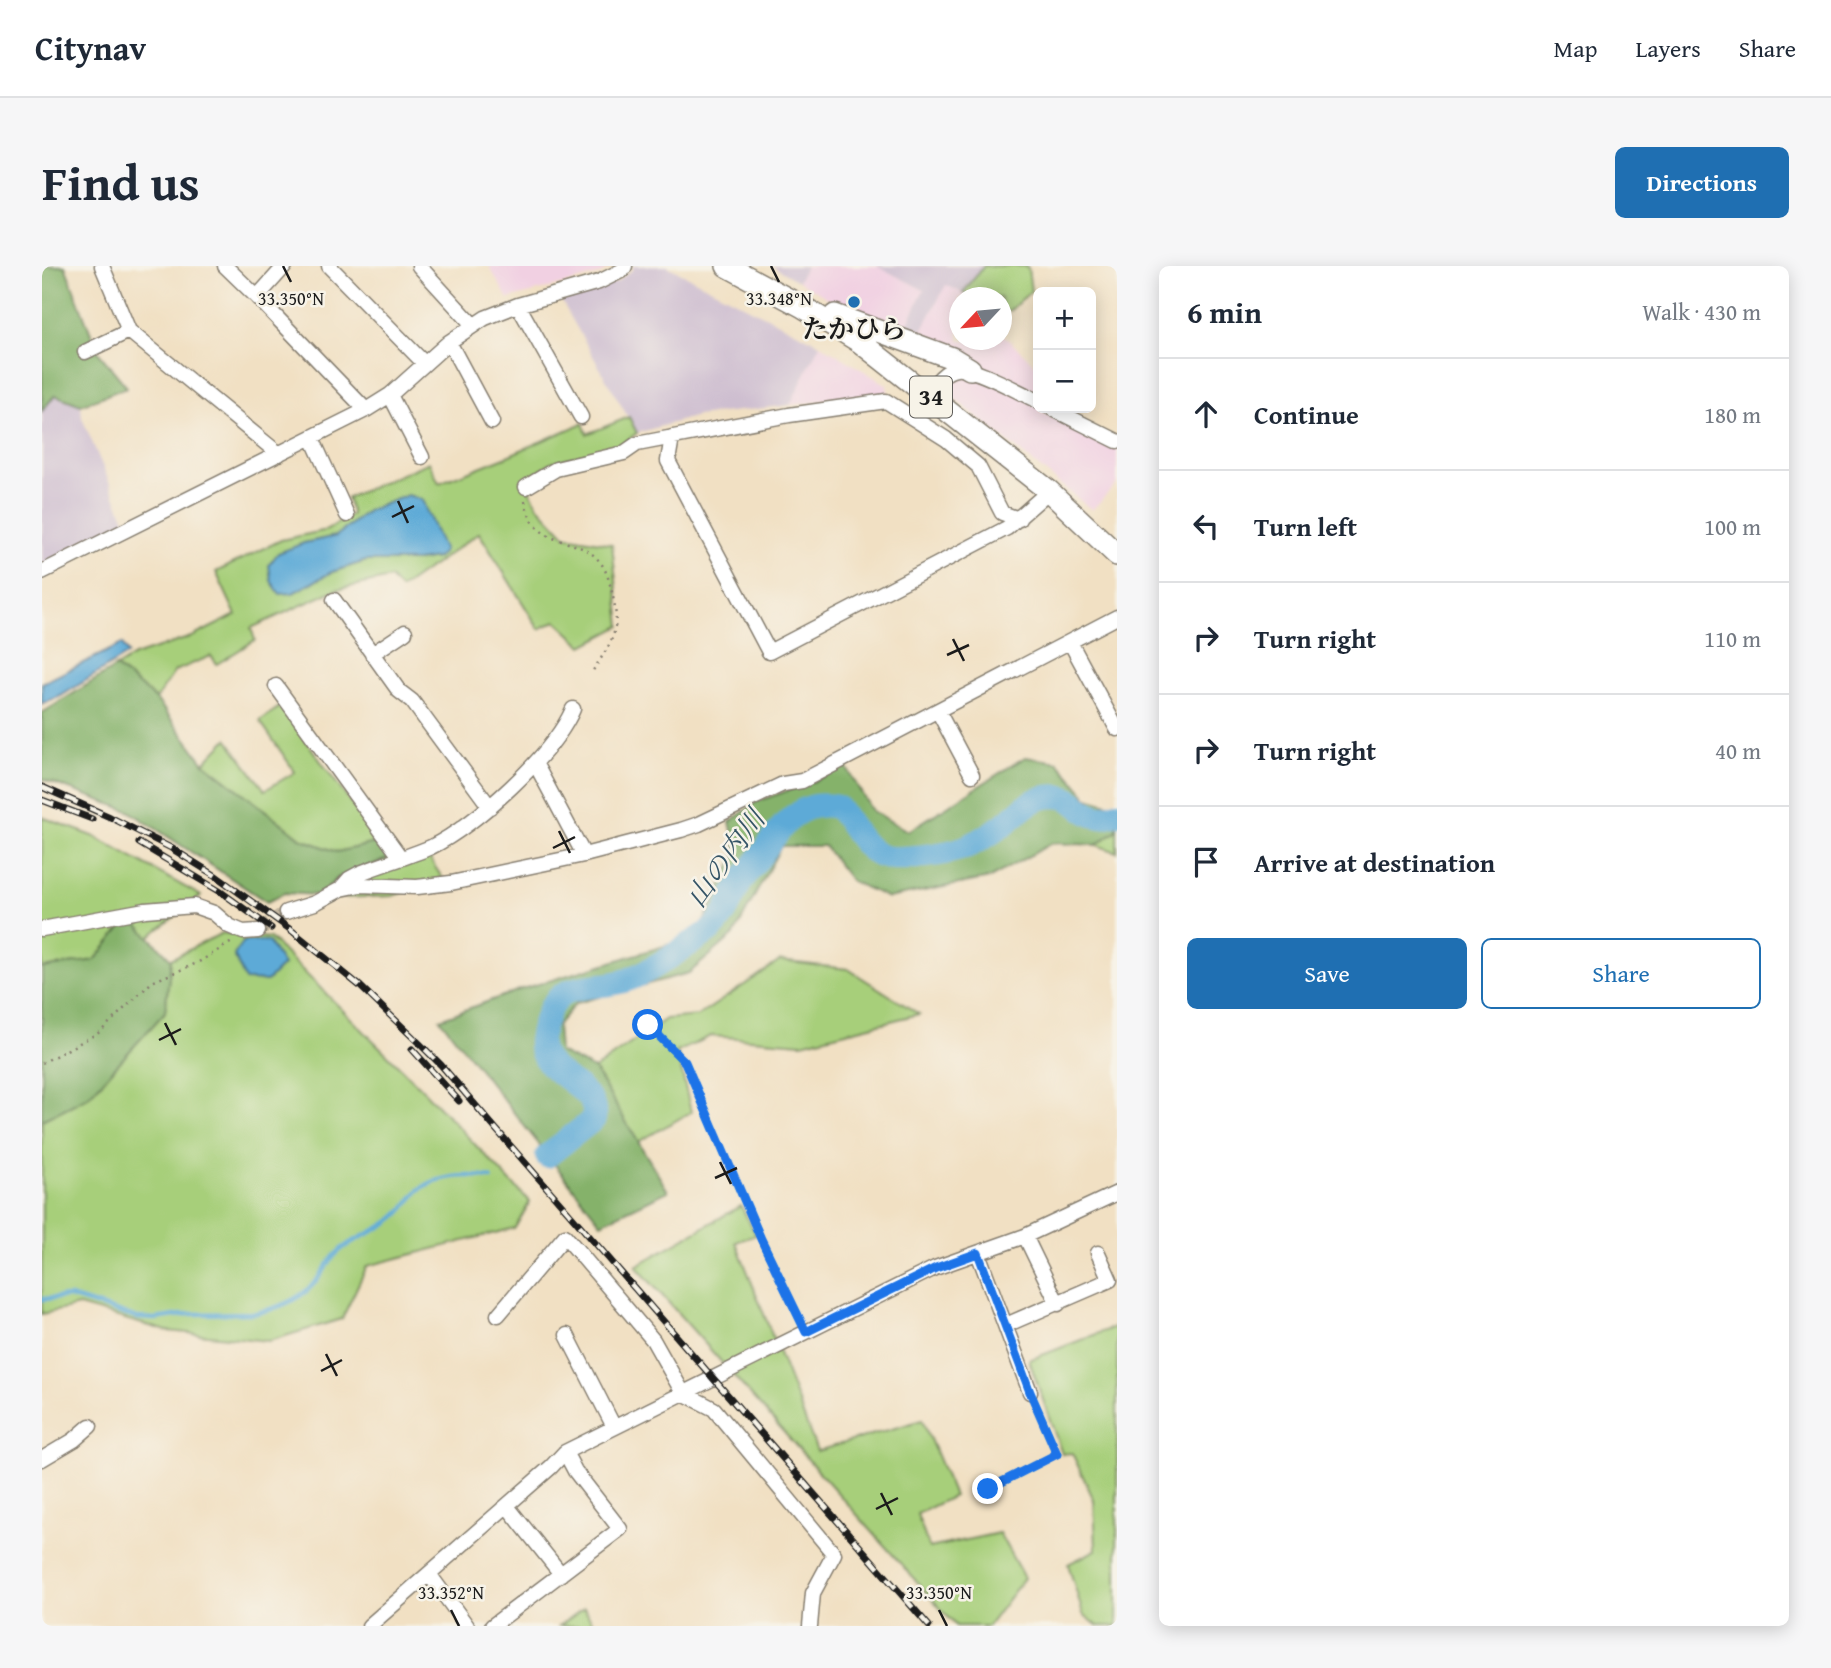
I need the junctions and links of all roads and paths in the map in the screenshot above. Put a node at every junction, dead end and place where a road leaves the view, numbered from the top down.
1 (102, 266) edge
2 (225, 266) edge
3 (285, 266) edge
4 (329, 266) edge
5 (419, 266) edge
6 (625, 266) edge
7 (727, 266) edge
8 (257, 296) junction
9 (518, 305) junction
10 (803, 307) junction
11 (473, 325) junction
12 (129, 331) junction
13 (449, 342) junction
14 (85, 352) dead end
15 (424, 363) junction
16 (970, 369) junction
17 (928, 394) junction
18 (390, 395) junction
19 (1033, 399) edge
20 (366, 410) junction
21 (1061, 413) edge
22 (581, 417) dead end
23 (492, 422) dead end
24 (672, 437) junction
25 (312, 438) junction
26 (1117, 441) edge
27 (279, 454) junction
28 (422, 457) dead end
29 (526, 487) joint
30 (1049, 491) junction
31 (347, 515) dead end
32 (1019, 519) junction
33 (1117, 555) edge
34 (42, 572) edge
35 (334, 600) dead end
36 (1117, 617) edge
37 (405, 632) dead end
38 (1070, 642) junction
39 (372, 654) junction
40 (592, 672) dead end
41 (276, 686) dead end
42 (573, 709) dead end
43 (938, 711) junction
44 (1117, 729) edge
45 (534, 763) junction
46 (972, 775) dead end
47 (490, 807) junction
48 (584, 855) junction
49 (401, 858) junction
50 (341, 889) junction
51 (286, 912) tunnel mouth
52 (42, 929) edge
53 (251, 932) joint
54 (648, 1025) dead end
55 (42, 1063) edge
56 (1117, 1193) edge
57 (1025, 1236) junction
58 (978, 1253) junction
59 (1098, 1253) dead end
60 (1058, 1304) junction
61 (498, 1315) dead end
62 (1006, 1325) junction
63 (806, 1332) junction
64 (567, 1335) dead end
65 (1030, 1392) joint
66 (683, 1393) junction
67 (90, 1426) dead end
68 (614, 1427) junction
69 (565, 1452) junction
70 (42, 1459) edge
71 (988, 1489) dead end
72 (507, 1506) junction
73 (429, 1574) junction
74 (561, 1574) junction
75 (369, 1626) edge
76 (467, 1626) edge
77 (492, 1626) edge
78 (810, 1626) edge

1 - 12 street
2 - 8 street
3 - 8 street
4 - 15 street
5 - 11 street
6 - 9 street
7 - 10 highway, 34
8 - 20 street
9 - 11 street
9 - 22 street
10 - 16 highway
10 - 17 highway, 34
11 - 13 street
12 - 14 street
12 - 27 street
13 - 15 street
13 - 23 street
15 - 18 street
16 - 17 street
16 - 19 street
17 - 30 highway, 34
18 - 20 street
18 - 28 street
20 - 25 street
21 - 26 street
24 - 29 street
24 - 32 street
24 - 32 street
25 - 27 street
25 - 31 street
27 - 34 street
29 - 40 path
30 - 32 street
30 - 33 highway, 34
35 - 39 street
36 - 38 street
37 - 39 street
38 - 43 street
38 - 44 street
39 - 47 street
41 - 49 street
42 - 45 street
43 - 46 street
43 - 48 street
45 - 47 street
45 - 48 street
47 - 49 street
48 - 50 street
49 - 50 street
50 - 51 street
52 - 53 street
53 - 55 path
54 - 63 path
56 - 57 street
57 - 58 street
57 - 60 street
58 - 62 street
58 - 63 street
59 - 60 street
60 - 62 street
61 - 66 street
62 - 65 street
63 - 66 street
64 - 68 street
65 - 71 path
66 - 68 street
66 - 78 street
67 - 70 street
68 - 69 street
69 - 72 street
69 - 74 street
72 - 73 street
72 - 74 street
73 - 75 street
73 - 76 street
74 - 77 street

